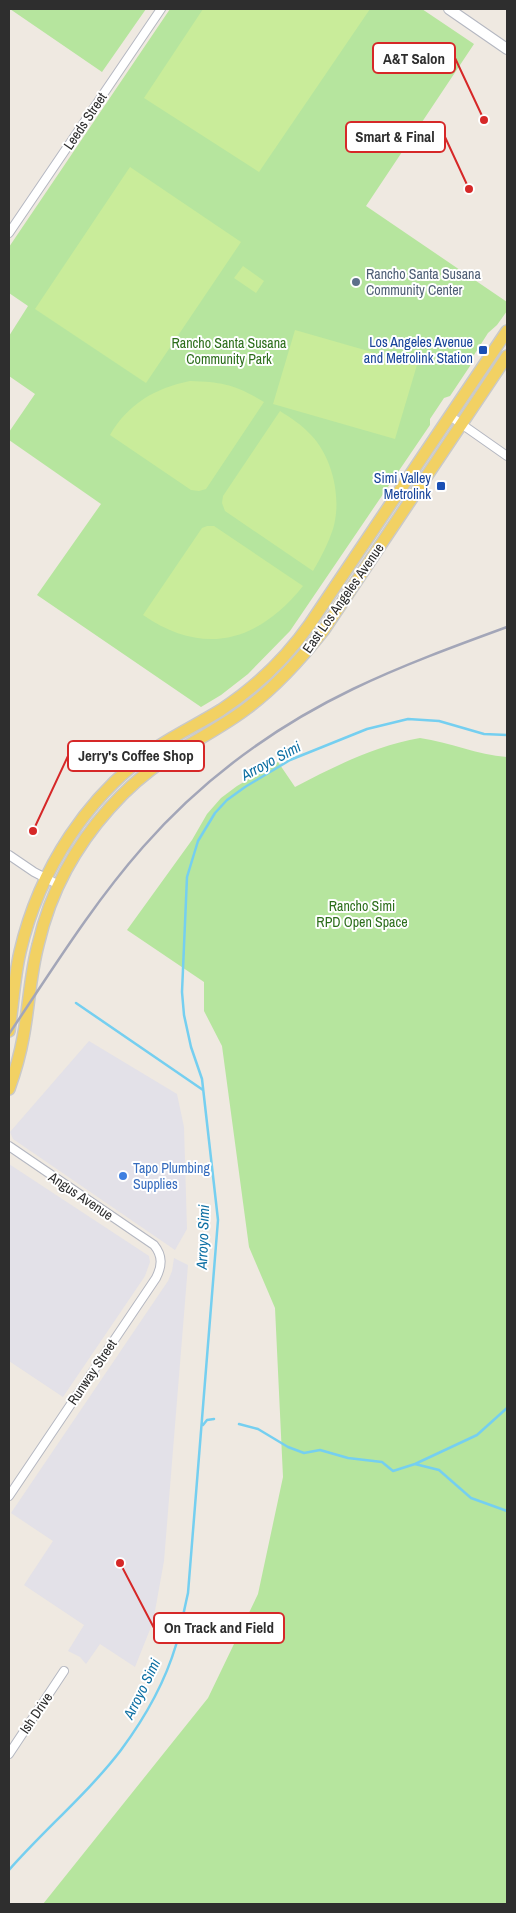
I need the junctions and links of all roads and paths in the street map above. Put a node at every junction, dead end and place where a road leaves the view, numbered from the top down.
1 (161, 9) edge
2 (449, 9) edge
3 (507, 49) edge
4 (9, 233) edge
5 (507, 331) edge
6 (507, 356) edge
7 (450, 416) junction
8 (461, 424) junction
9 (507, 456) edge
10 (9, 855) edge
11 (45, 878) junction
12 (59, 885) junction
13 (9, 1030) edge
14 (9, 1089) edge
15 (9, 1146) edge
16 (154, 1245) joint
17 (9, 1496) edge
18 (64, 1671) dead end
19 (9, 1754) edge

1 - 4 street, Leeds Street
2 - 3 main road
5 - 7 main road, East Los Angeles Avenue
6 - 8 main road, East Los Angeles Avenue
7 - 8 street
7 - 11 main road, East Los Angeles Avenue
8 - 9 street
8 - 12 main road, East Los Angeles Avenue
10 - 11 street
11 - 12 street
11 - 13 main road, East Los Angeles Avenue
12 - 14 main road, East Los Angeles Avenue
15 - 16 street, Angus Avenue
16 - 17 street, Runway Street
18 - 19 street, Ish Drive

